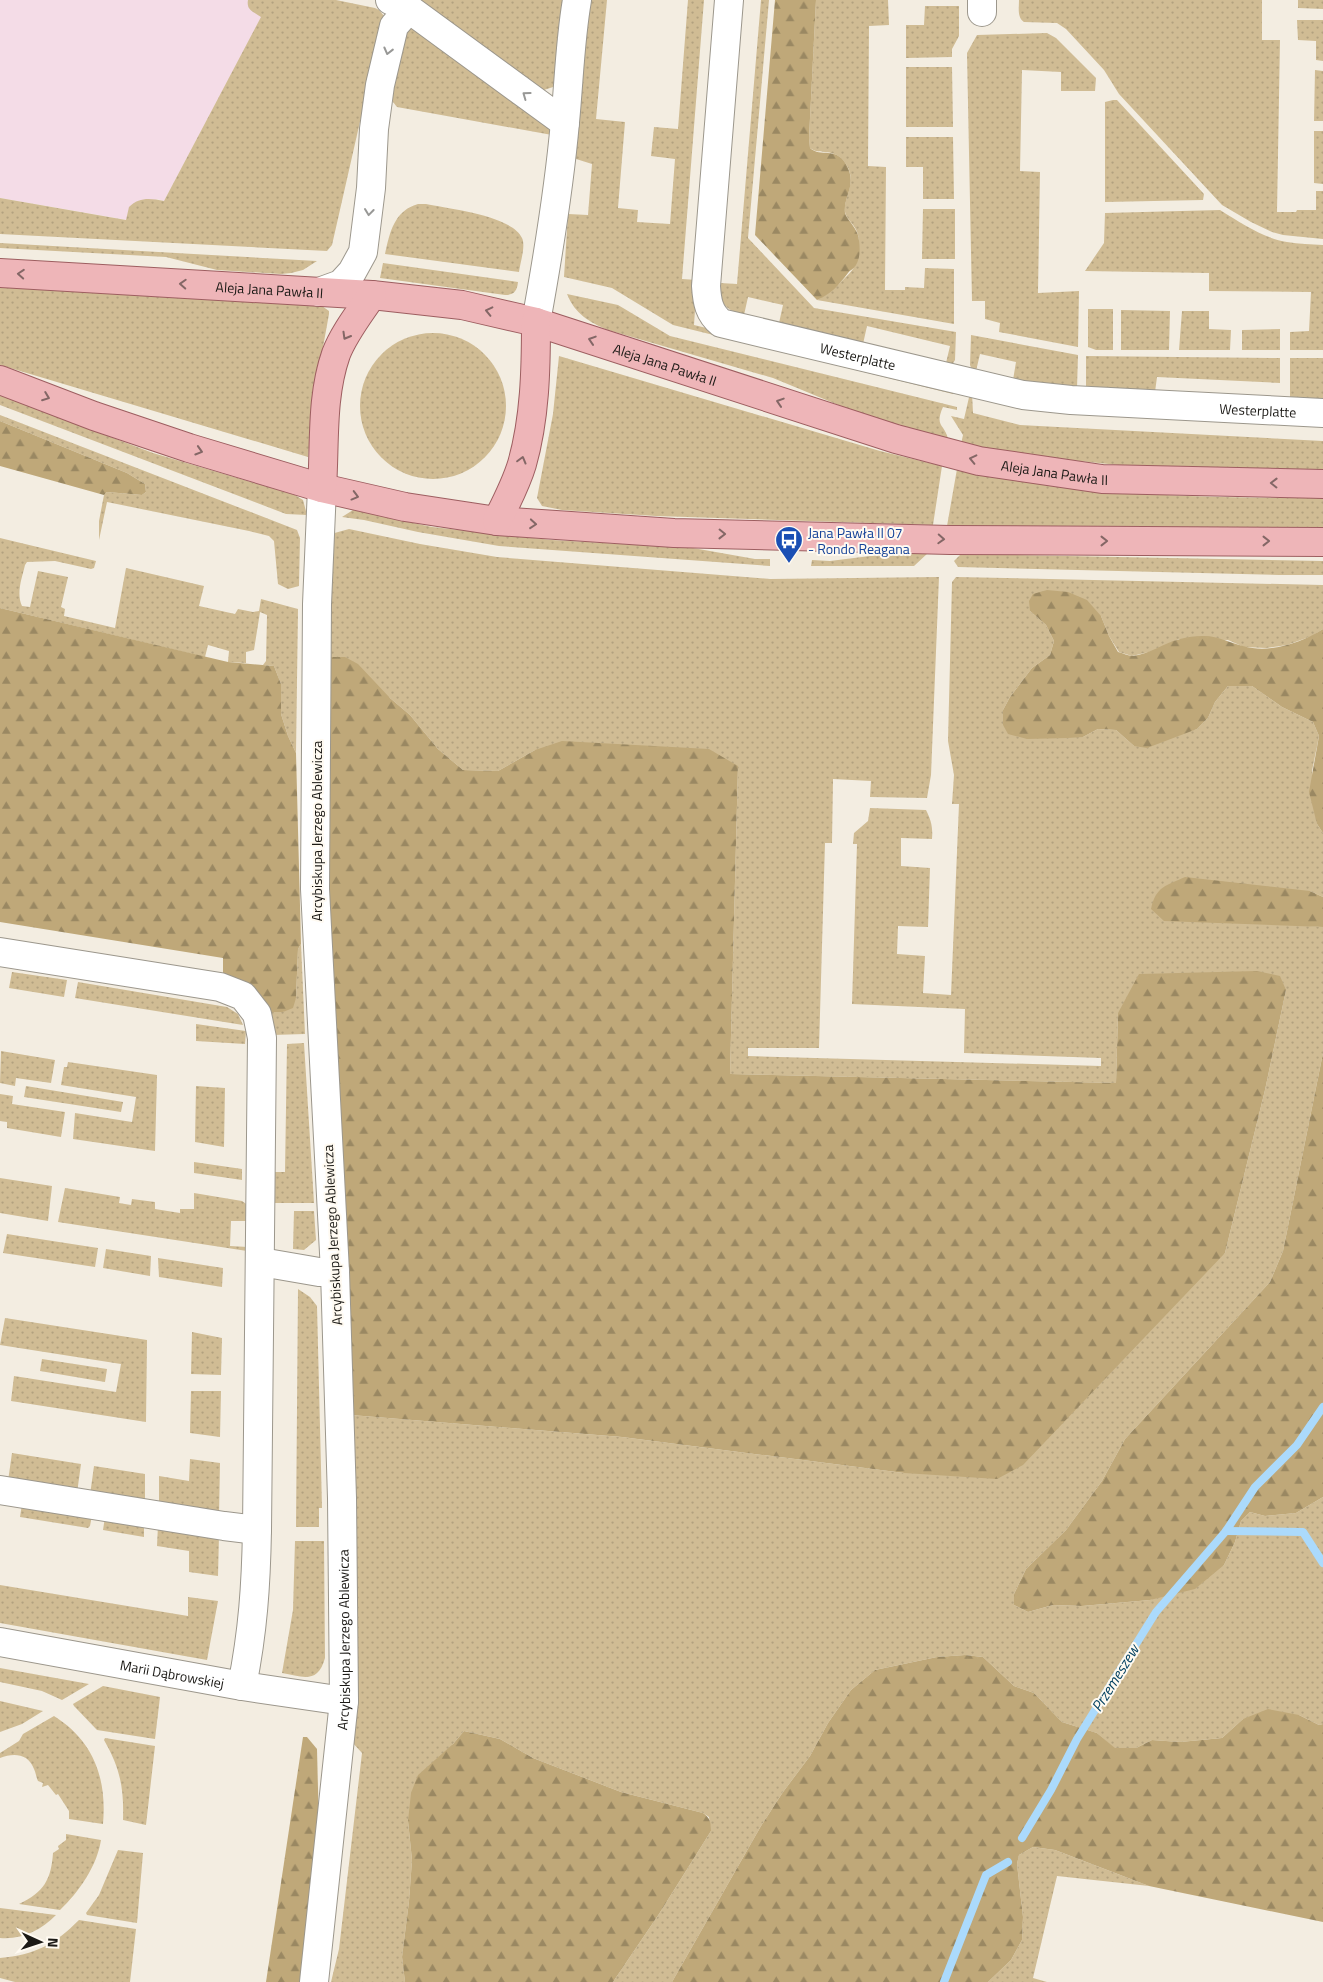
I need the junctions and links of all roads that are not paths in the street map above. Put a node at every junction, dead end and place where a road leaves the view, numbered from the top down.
1 (577, 0) edge
2 (729, 0) edge
3 (400, 4) edge
4 (565, 123) junction
5 (363, 252) junction
6 (0, 273) edge
7 (319, 292) junction
8 (372, 295) junction
9 (536, 322) junction
10 (0, 380) edge
11 (1323, 413) edge
12 (1323, 484) edge
13 (322, 488) junction
14 (497, 521) junction
15 (1323, 542) edge
16 (0, 952) edge
17 (261, 1262) junction
18 (335, 1272) junction
19 (0, 1490) edge
20 (257, 1530) junction
21 (0, 1642) edge
22 (242, 1686) junction
23 (344, 1701) junction
24 (314, 1982) edge

1 - 4 street
2 - 11 street, Westerplatte
4 -> 3 street
3 -> 5 street
4 - 9 street
5 - 7 street
5 - 8 street
7 -> 6 main road, Aleja Jana Pawła II
7 - 8 main road, Aleja Jana Pawła II
9 -> 8 main road, Aleja Jana Pawła II
8 -> 13 main road
12 -> 9 main road, Aleja Jana Pawła II
14 -> 9 main road
10 -> 13 main road
13 -> 14 main road
13 - 18 street, Arcybiskupa Jerzego Ablewicza
14 -> 15 main road
16 - 17 street
17 - 18 street
17 - 20 street
18 - 23 street, Arcybiskupa Jerzego Ablewicza
19 - 20 street
20 - 22 street
21 - 22 street, Marii Dąbrowskiej
22 - 23 street, Marii Dąbrowskiej
23 - 24 street, Arcybiskupa Jerzego Ablewicza

